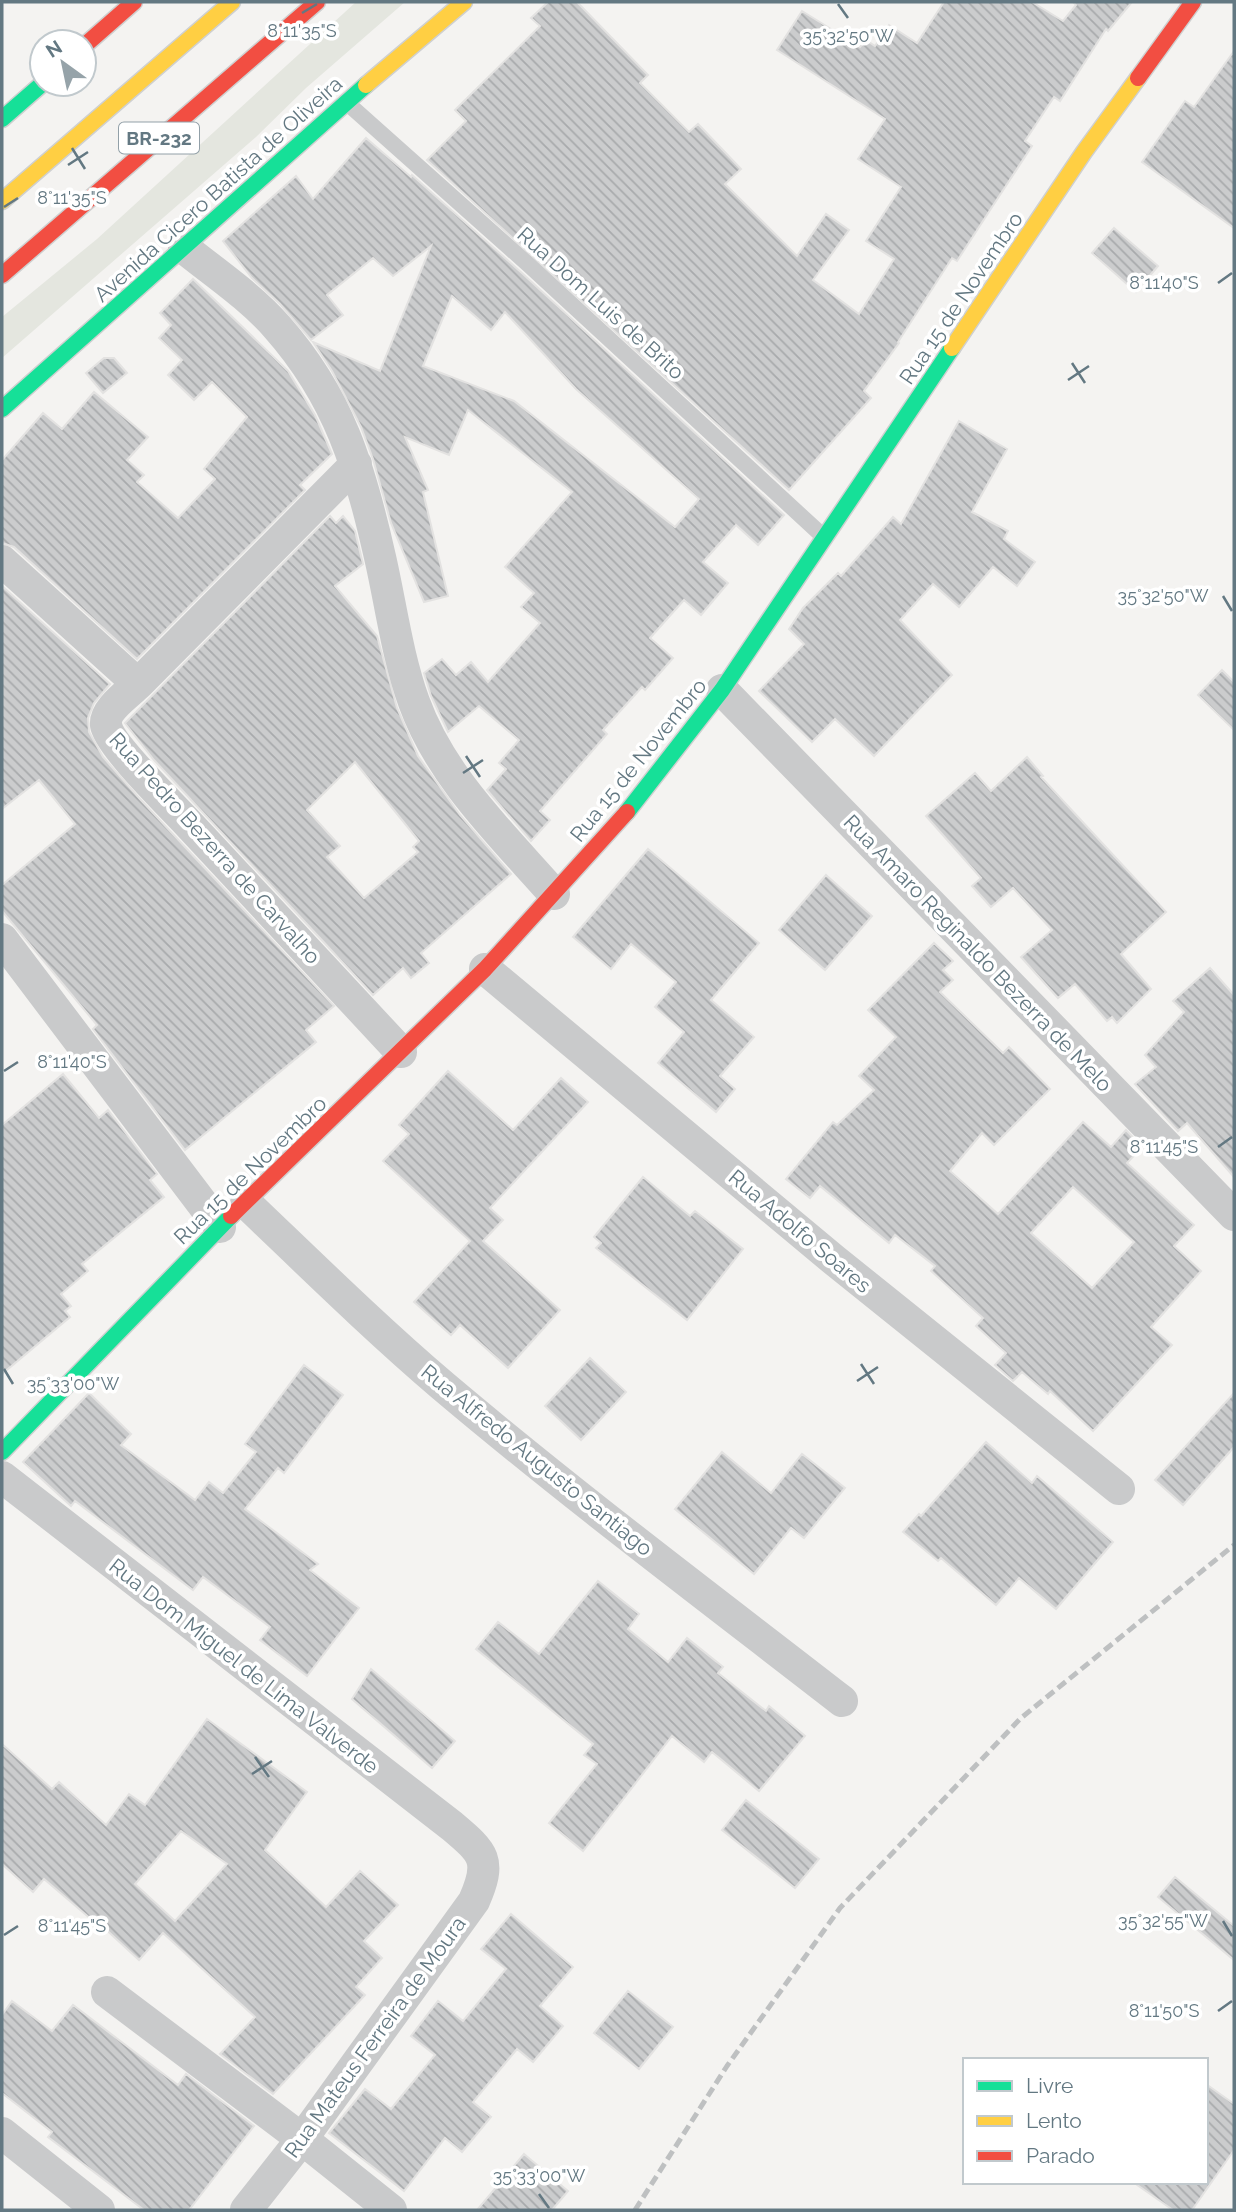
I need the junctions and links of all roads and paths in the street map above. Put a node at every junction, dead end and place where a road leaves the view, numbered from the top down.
1 (134, 2) edge
2 (232, 2) edge
3 (317, 2) edge
4 (464, 2) edge
5 (1193, 2) edge
6 (98, 34) edge
7 (28, 96) edge
8 (346, 103) junction
9 (2, 119) edge
10 (2, 201) edge
11 (184, 248) junction
12 (2, 275) edge
13 (2, 409) edge
14 (356, 464) junction
15 (825, 538) junction
16 (2, 561) edge
17 (138, 684) junction
18 (722, 690) junction
19 (554, 894) junction
20 (2, 939) edge
21 (485, 969) junction
22 (401, 1052) junction
23 (246, 1203) junction
24 (1234, 1215) edge
25 (220, 1227) junction
26 (2, 1452) edge
27 (2, 1477) edge
28 (1119, 1489) dead end
29 (842, 1701) dead end
30 (483, 1856) joint
31 (107, 1992) dead end
32 (2, 2133) edge
33 (302, 2139) junction
34 (99, 2210) edge
35 (246, 2210) edge
36 (391, 2210) edge

1 - 6 main road
2 - 10 main road, BR-232
3 - 12 main road, BR-232
4 - 8 main road, Avenida Cicero Batista de Oliveira
5 - 15 main road, Rua 15 de Novembro
7 - 9 main road
8 - 11 main road, Avenida Cicero Batista de Oliveira
8 - 15 lane, Rua Dom Luis de Brito
11 - 13 main road, Avenida Cicero Batista de Oliveira
11 - 14 street
14 - 17 street
14 - 19 street
15 - 18 main road, Rua 15 de Novembro
16 - 17 street
17 - 22 street, Rua Pedro Bezerra de Carvalho
18 - 19 main road, Rua 15 de Novembro
18 - 24 street, Rua Amaro Reginaldo Bezerra de Melo
19 - 21 main road, Rua 15 de Novembro
20 - 25 street
21 - 22 main road, Rua 15 de Novembro
21 - 28 street, Rua Adolfo Soares
22 - 23 main road, Rua 15 de Novembro
23 - 25 main road, Rua 15 de Novembro
23 - 29 street, Rua Alfredo Augusto Santiago
25 - 26 main road, Rua 15 de Novembro
27 - 30 street, Rua Dom Miguel de Lima Valverde
30 - 33 street, Rua Mateus Ferreira de Moura
31 - 33 street
32 - 34 street
33 - 35 street, Rua Mateus Ferreira de Moura
33 - 36 street

